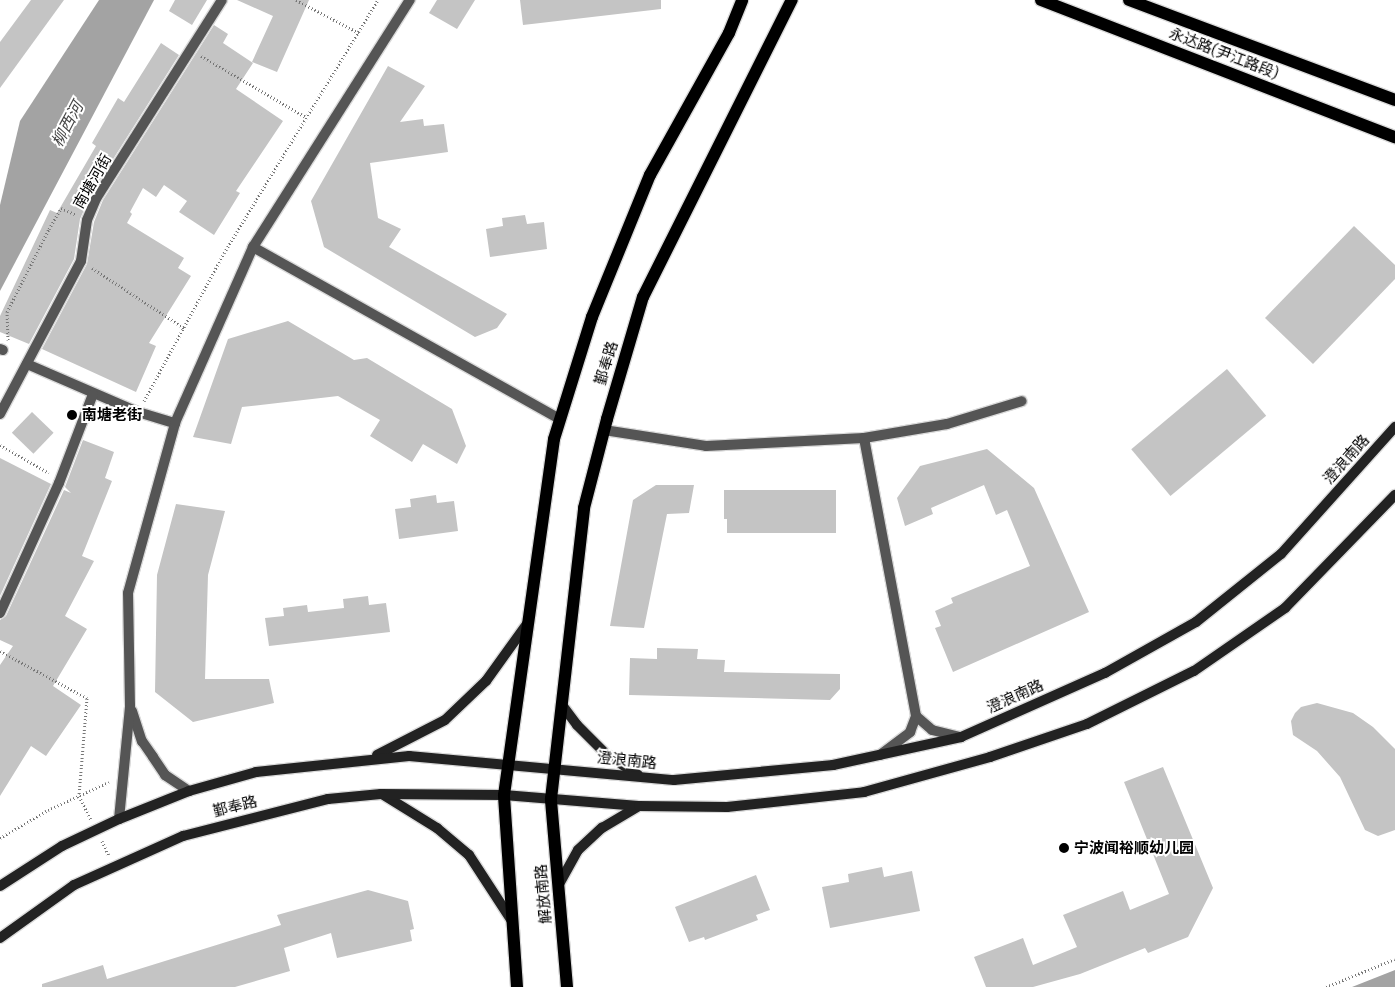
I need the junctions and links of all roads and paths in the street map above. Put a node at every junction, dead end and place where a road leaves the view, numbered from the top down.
1 (222, 0) edge
2 (296, 0) edge
3 (378, 0) edge
4 (410, 0) edge
5 (742, 0) edge
6 (792, 0) edge
7 (1041, 0) edge
8 (1129, 0) edge
9 (359, 33) junction
10 (192, 50) junction
11 (1395, 100) edge
12 (306, 117) junction
13 (1395, 137) edge
14 (87, 220) junction
15 (253, 247) junction
16 (81, 261) junction
17 (184, 328) junction
18 (3, 347) edge
19 (27, 364) junction
20 (93, 394) junction
21 (1022, 401) dead end
22 (138, 412) junction
23 (0, 414) edge
24 (560, 420) junction
25 (175, 423) junction
26 (1395, 427) edge
27 (604, 430) junction
28 (864, 438) junction
29 (0, 445) edge
30 (60, 479) junction
31 (1395, 495) edge
32 (0, 613) edge
33 (527, 624) junction
34 (0, 651) edge
35 (562, 704) junction
36 (130, 706) junction
37 (916, 716) junction
38 (961, 737) junction
39 (880, 755) junction
40 (371, 758) junction
41 (508, 765) junction
42 (555, 768) junction
43 (125, 774) junction
44 (641, 777) junction
45 (188, 791) junction
46 (381, 794) junction
47 (504, 795) junction
48 (78, 796) junction
49 (551, 799) junction
50 (639, 806) junction
51 (119, 819) junction
52 (0, 838) edge
53 (0, 886) edge
54 (558, 886) junction
55 (512, 922) junction
56 (0, 938) edge
57 (1395, 959) edge
58 (517, 987) edge
59 (567, 987) edge
60 (1326, 987) edge

1 - 10 street, 南塘河街
2 - 9 path
3 - 9 path
4 - 15 street
5 - 24 main road, 鄞奉路
6 - 27 main road, 鄞奉路
7 - 13 main road, 永达路(尹江路段)
8 - 11 main road, 永达路(尹江路段)
9 - 12 path
10 - 12 path
10 - 14 street, 南塘河街
12 - 17 path
14 - 16 street, 南塘河街
14 - 18 path
15 - 24 street
15 - 25 street
16 - 17 path
16 - 19 street, 南塘河街
17 - 22 path
19 - 20 street
19 - 23 street, 南塘河街
20 - 22 street
20 - 30 street
21 - 28 street
22 - 25 street
24 - 33 main road, 鄞奉路
25 - 36 street
26 - 38 main road, 澄浪南路
27 - 28 street
27 - 35 main road, 鄞奉路
28 - 37 street
29 - 30 path
30 - 32 street
31 - 50 main road
33 - 40 main road
33 - 41 main road, 鄞奉路
34 - 48 path
35 - 42 main road, 鄞奉路
35 - 44 main road
36 - 43 street
36 - 45 street
37 - 38 street
37 - 39 street
38 - 39 main road, 澄浪南路
39 - 44 main road, 澄浪南路
40 - 41 main road, 鄞奉路
40 - 45 main road, 鄞奉路
41 - 42 main road, 鄞奉路
41 - 47 main road, 鄞奉路
42 - 44 main road, 澄浪南路
42 - 49 main road, 鄞奉路
43 - 48 path
43 - 51 street
45 - 51 main road, 鄞奉路
46 - 47 main road, 鄞奉路
46 - 55 main road
46 - 56 main road, 鄞奉路
47 - 49 main road, 鄞奉路
47 - 55 main road
48 - 52 path
49 - 50 main road
49 - 54 main road, 解放南路
50 - 54 main road
51 - 53 main road, 鄞奉路
54 - 59 main road, 解放南路
55 - 58 main road
57 - 60 path

